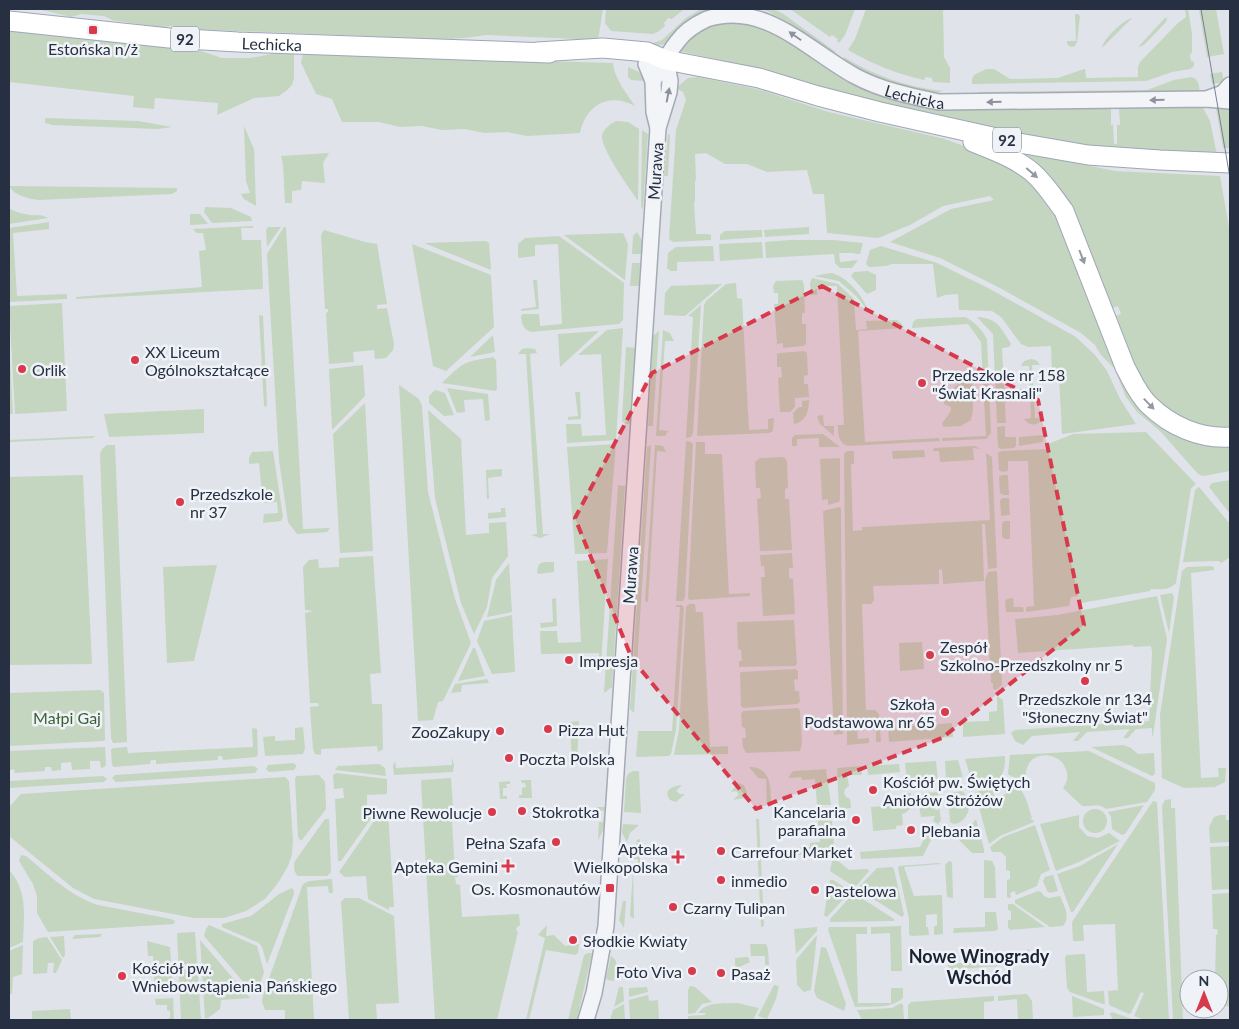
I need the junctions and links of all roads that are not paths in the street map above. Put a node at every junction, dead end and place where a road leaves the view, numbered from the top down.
1 (9, 20) edge
2 (537, 52) junction
3 (666, 60) junction
4 (650, 72) junction
5 (1230, 85) edge
6 (1206, 99) junction
7 (1230, 101) edge
8 (926, 122) junction
9 (658, 128) junction
10 (1230, 163) edge
11 (1230, 437) edge
12 (586, 1020) edge

1 - 2 main road, Lechicka / 92
2 - 3 main road, Lechicka / 92
2 - 4 main road, Lechicka / 92
3 - 4 main road, Lechicka / 92
6 -> 3 street, Lechicka
3 - 8 main road, Lechicka / 92
9 -> 3 street, Murawa
4 - 9 street, Murawa
5 - 6 street
6 - 7 street, Lechicka
8 - 10 main road, Lechicka / 92
8 -> 11 main road
9 - 12 street, Murawa

